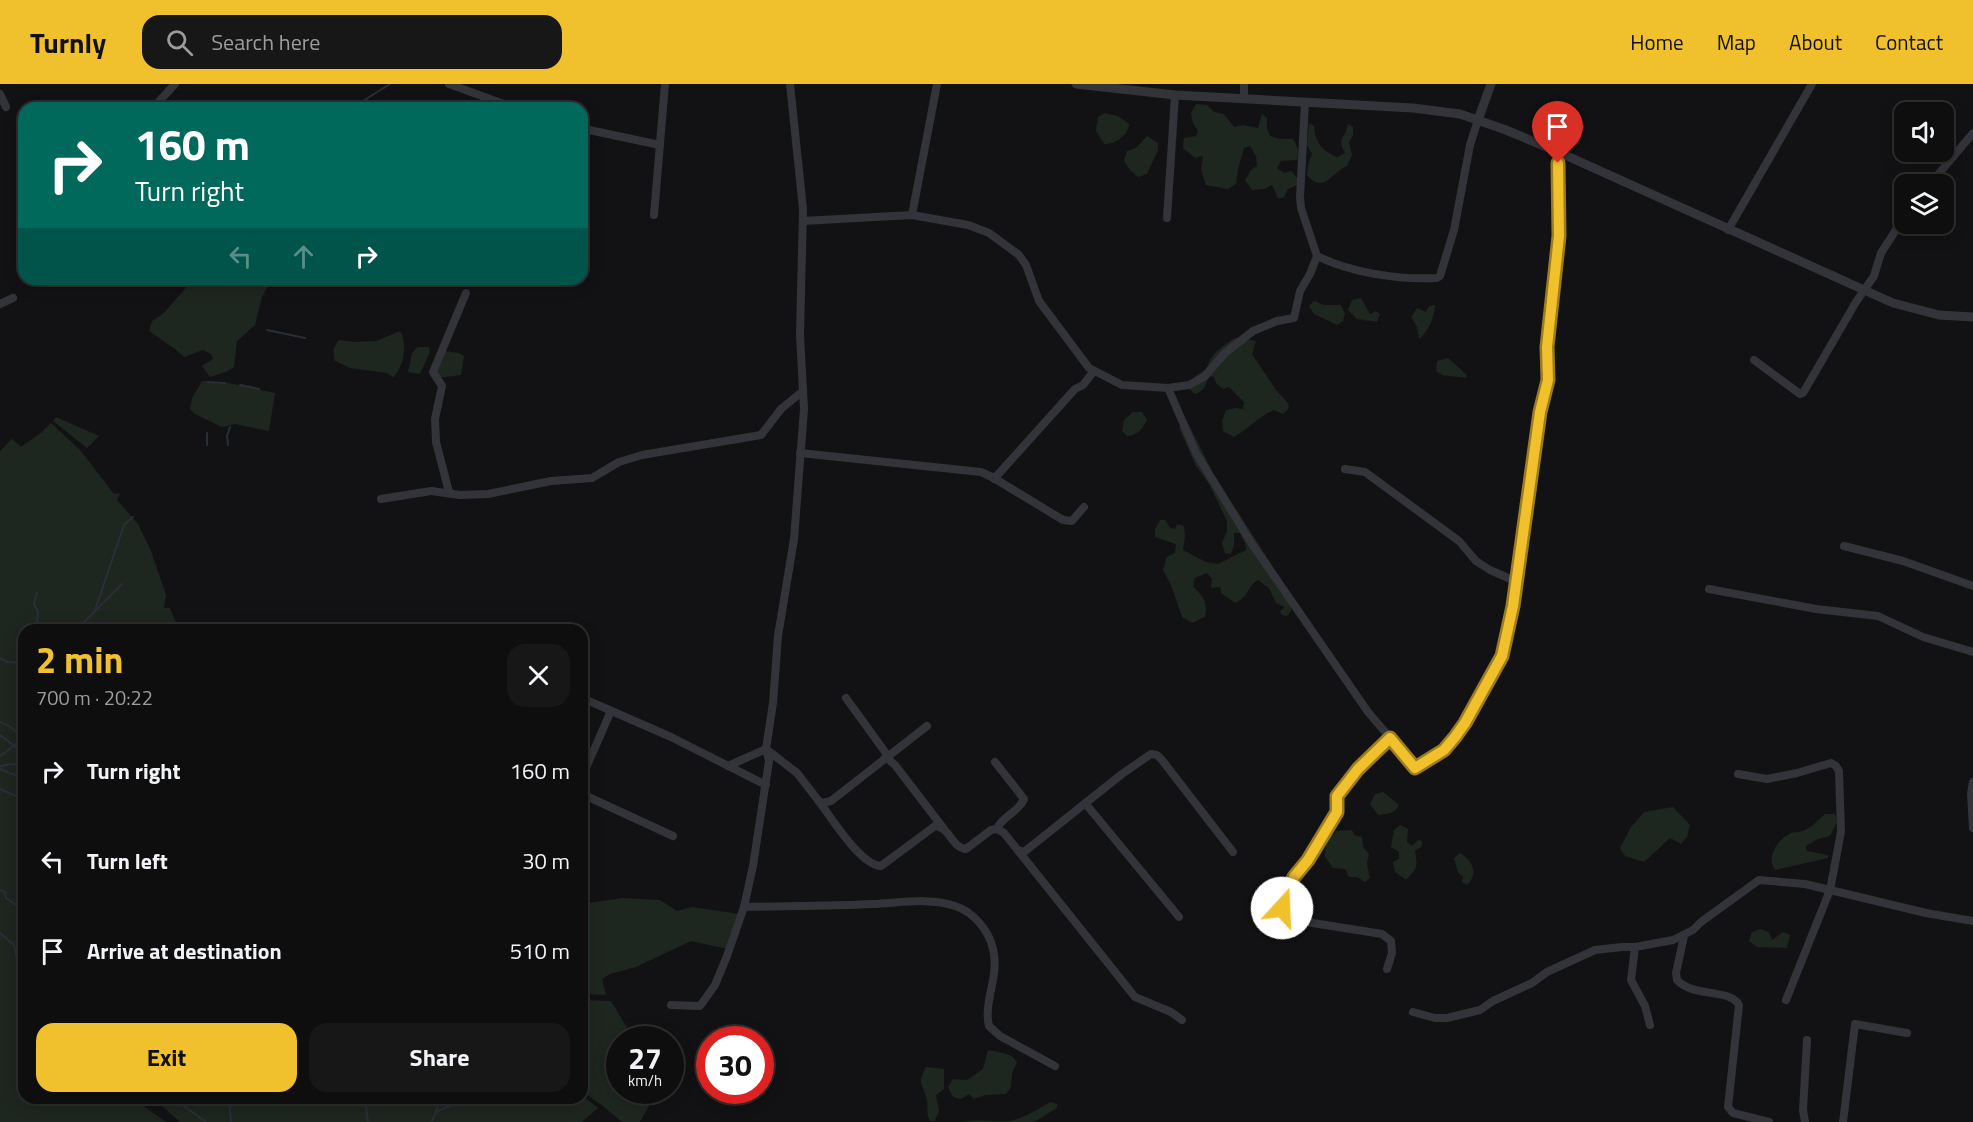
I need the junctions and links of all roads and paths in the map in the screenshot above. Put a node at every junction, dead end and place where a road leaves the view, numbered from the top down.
1 (175, 84) edge
2 (449, 84) edge
3 (665, 84) edge
4 (790, 84) edge
5 (937, 84) edge
6 (1076, 84) edge
7 (1244, 84) edge
8 (1491, 84) edge
9 (1812, 84) edge
10 (1092, 85) edge
11 (0, 94) edge
12 (1175, 95) junction
13 (1244, 98) junction
14 (158, 102) edge
15 (498, 102) edge
16 (1305, 102) junction
17 (6, 107) dead end
18 (1478, 120) junction
19 (588, 131) edge
20 (1973, 133) edge
21 (660, 146) junction
22 (1556, 151) junction
23 (1939, 174) edge
24 (912, 214) junction
25 (654, 215) dead end
26 (1167, 218) dead end
27 (803, 221) junction
28 (1728, 230) junction
29 (1894, 233) edge
30 (1317, 256) junction
31 (1865, 291) junction
32 (466, 293) dead end
33 (13, 298) dead end
34 (0, 304) edge
35 (1973, 317) edge
36 (1754, 360) dead end
37 (1094, 371) junction
38 (1168, 388) junction
39 (803, 392) junction
40 (801, 453) junction
41 (1345, 468) dead end
42 (994, 479) junction
43 (449, 492) junction
44 (381, 499) dead end
45 (1084, 507) dead end
46 (1844, 546) dead end
47 (1515, 581) junction
48 (1973, 586) edge
49 (1709, 589) dead end
50 (1973, 652) edge
51 (846, 698) dead end
52 (588, 701) edge
53 (611, 711) junction
54 (927, 726) dead end
55 (1390, 738) junction
56 (766, 749) junction
57 (886, 758) junction
58 (995, 762) dead end
59 (588, 763) edge
60 (728, 766) junction
61 (1738, 774) dead end
62 (1973, 782) edge
63 (766, 784) junction
64 (588, 797) edge
65 (818, 800) junction
66 (1085, 803) junction
67 (1973, 828) edge
68 (997, 829) junction
69 (945, 830) junction
70 (673, 836) dead end
71 (1018, 850) junction
72 (1233, 852) dead end
73 (1830, 890) junction
74 (744, 907) junction
75 (1179, 917) dead end
76 (1973, 921) edge
77 (1684, 936) junction
78 (1635, 947) junction
79 (1387, 969) dead end
80 (1786, 1000) dead end
81 (671, 1005) dead end
82 (1413, 1012) dead end
83 (1182, 1020) dead end
84 (1650, 1025) dead end
85 (1907, 1033) dead end
86 (1807, 1040) dead end
87 (1055, 1066) dead end
88 (1768, 1122) edge
89 (1805, 1122) edge
90 (1843, 1122) edge

1 - 14 street
2 - 15 street
3 - 21 street
4 - 27 street
5 - 24 street
6 - 10 street
7 - 13 street
8 - 18 street
9 - 28 street
10 - 12 street
11 - 17 street
12 - 13 street
12 - 26 street
13 - 16 street
16 - 18 street
16 - 30 street
18 - 22 street
18 - 30 street
19 - 21 street
20 - 23 street
21 - 25 street
22 - 28 street
22 - 47 street
24 - 27 street
24 - 37 street
27 - 39 street
28 - 31 street
29 - 31 street
30 - 38 street
31 - 35 street
31 - 36 street
32 - 43 street
33 - 34 street
37 - 38 street
37 - 42 street
38 - 55 street
39 - 40 street
39 - 43 street
40 - 42 street
40 - 56 street
41 - 47 street
42 - 45 street
43 - 44 street
46 - 48 street
47 - 55 street
49 - 50 street
51 - 57 street
52 - 53 street
53 - 59 street
53 - 60 street
54 - 57 street
55 - 79 street
56 - 60 street
56 - 63 street
56 - 65 street
57 - 65 street
57 - 69 street
58 - 68 street
60 - 63 street
61 - 73 street
62 - 67 street
63 - 74 street
64 - 70 street
65 - 69 street
66 - 71 street
66 - 72 street
66 - 75 street
68 - 69 street
68 - 71 street
71 - 83 street
73 - 76 street
73 - 77 street
73 - 80 street
74 - 81 street
74 - 87 street
77 - 78 street
77 - 88 street
78 - 82 street
78 - 84 street
85 - 90 street
86 - 89 street

